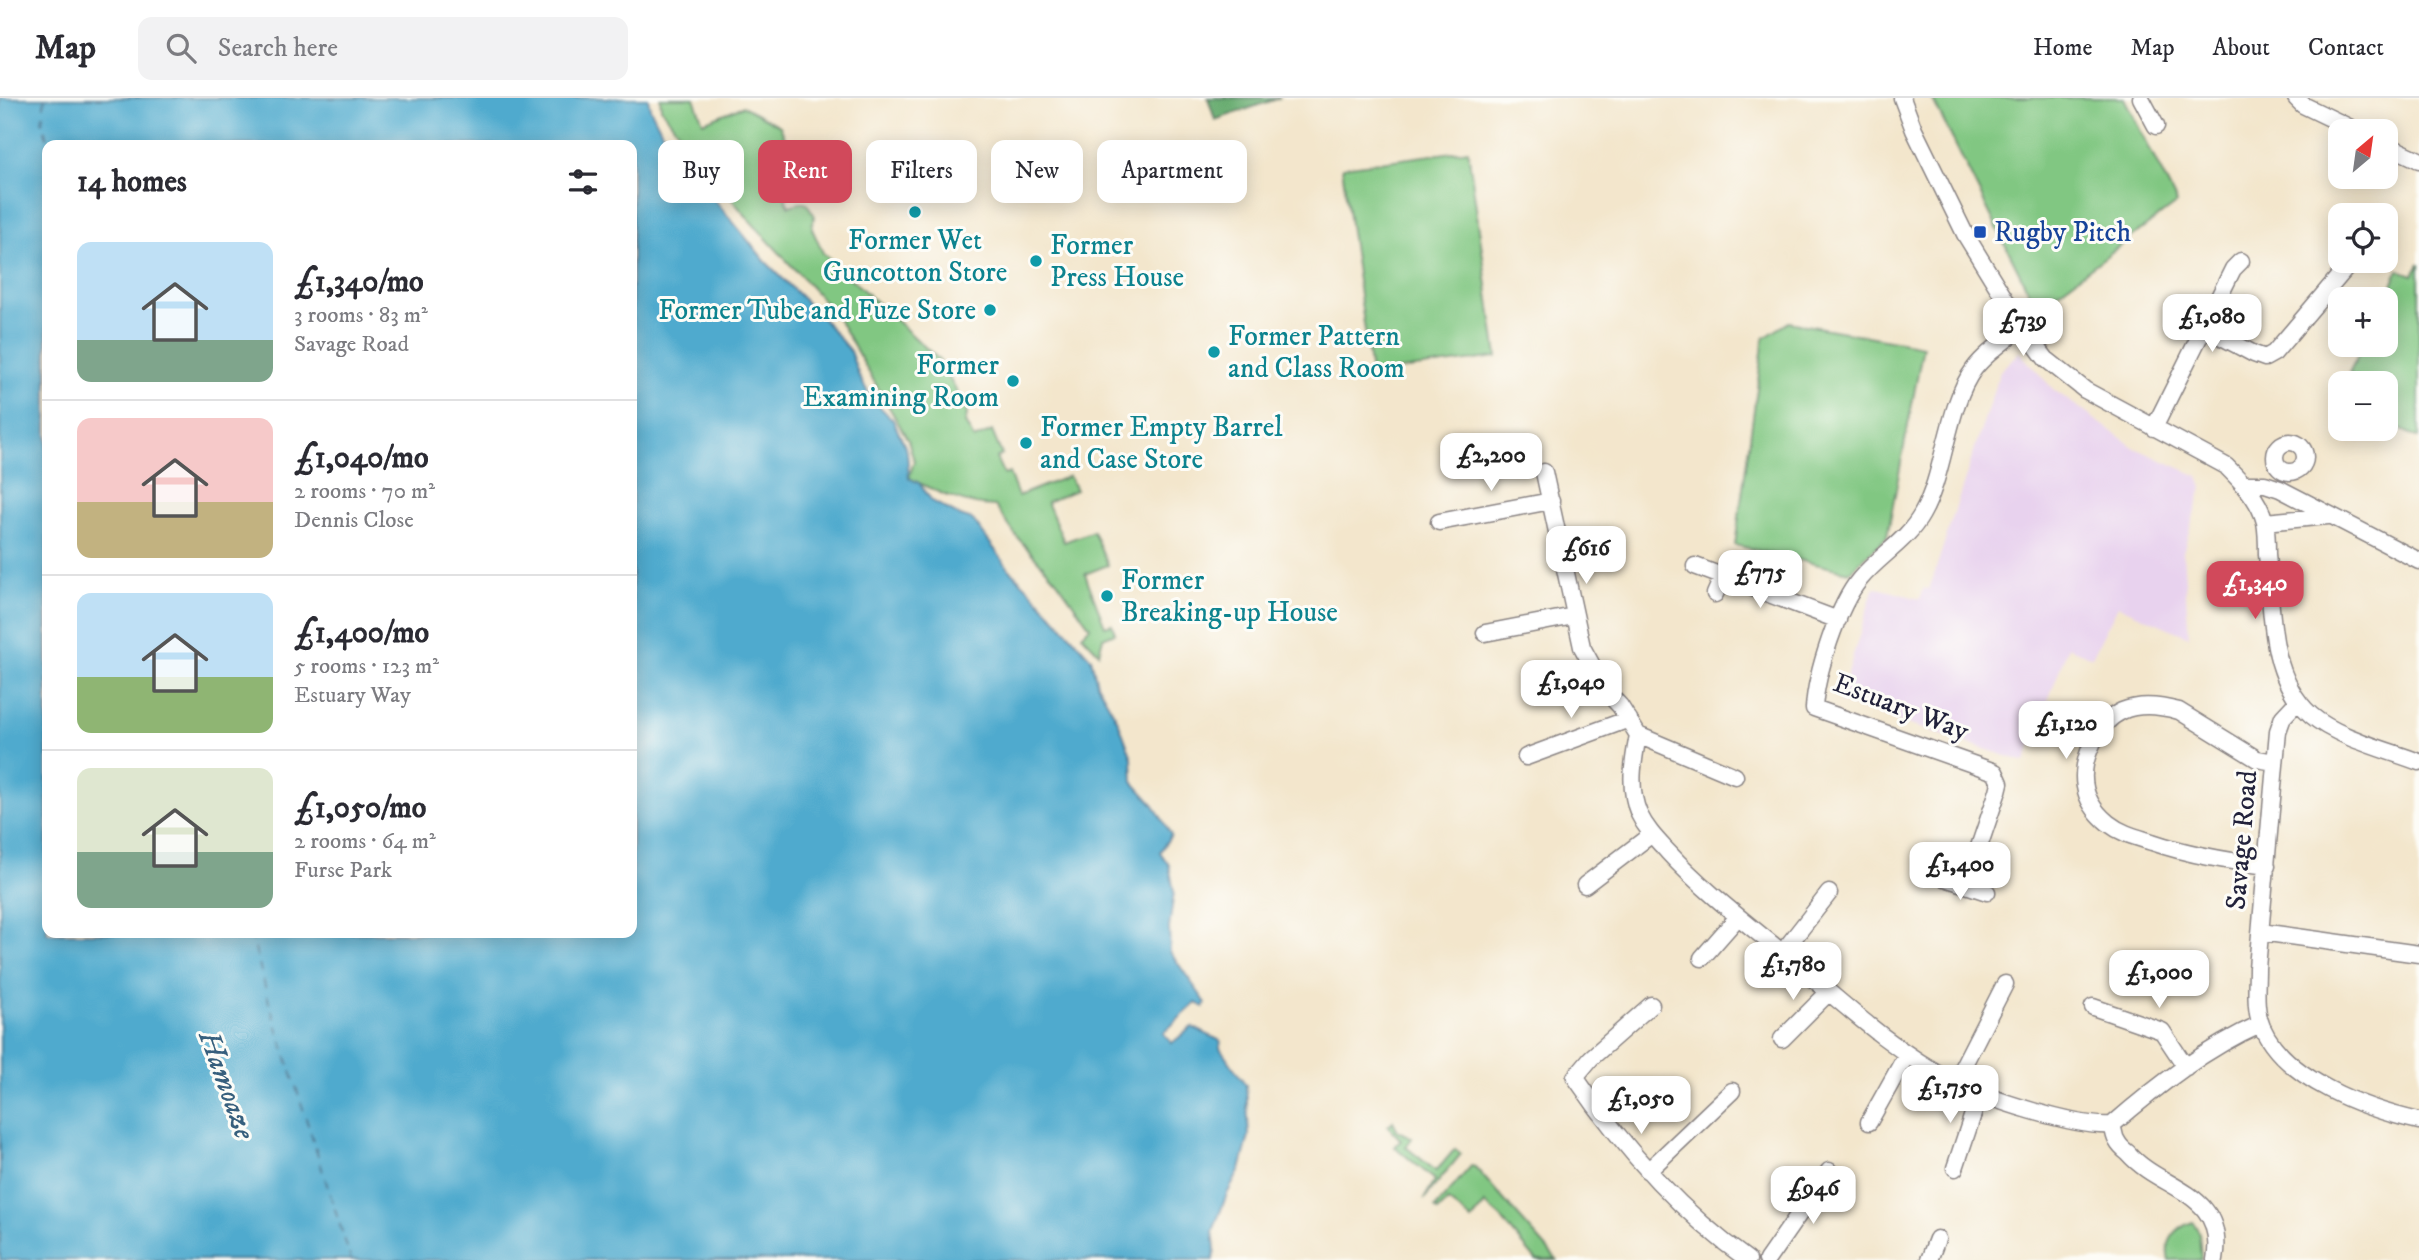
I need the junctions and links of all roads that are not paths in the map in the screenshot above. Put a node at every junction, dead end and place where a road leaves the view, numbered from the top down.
1 (1902, 98) edge
2 (2141, 98) edge
3 (2296, 98) edge
4 (2332, 119) edge
5 (2156, 126) dead end
6 (2398, 150) edge
7 (2419, 160) edge
8 (2241, 261) dead end
9 (2342, 273) edge
10 (2022, 327) junction
11 (2205, 328) junction
12 (2154, 428) junction
13 (2295, 471) dead end
14 (1544, 472) dead end
15 (2245, 484) junction
16 (1551, 501) junction
17 (2310, 503) junction
18 (2328, 516) junction
19 (1439, 522) dead end
20 (2265, 522) junction
21 (2419, 561) edge
22 (1695, 566) dead end
23 (1723, 576) junction
24 (1715, 594) dead end
25 (1574, 616) junction
26 (1838, 620) junction
27 (1485, 633) dead end
28 (2298, 701) junction
29 (1625, 712) junction
30 (1637, 735) junction
31 (1526, 757) dead end
32 (2275, 762) junction
33 (2419, 762) edge
34 (1735, 776) dead end
35 (1652, 834) junction
36 (2267, 866) junction
37 (1945, 877) dead end
38 (1585, 885) dead end
39 (1966, 885) junction
40 (1987, 892) dead end
41 (1829, 893) dead end
42 (1738, 917) junction
43 (2260, 932) junction
44 (1782, 953) junction
45 (2419, 954) edge
46 (1702, 958) dead end
47 (2005, 984) dead end
48 (1829, 992) junction
49 (1651, 1005) dead end
50 (2093, 1007) dead end
51 (2260, 1024) junction
52 (1782, 1039) dead end
53 (1907, 1054) junction
54 (2186, 1067) junction
55 (1955, 1082) junction
56 (1731, 1091) dead end
57 (1980, 1093) junction
58 (2419, 1121) edge
59 (1869, 1122) dead end
60 (2112, 1125) junction
61 (1955, 1168) dead end
62 (1648, 1171) junction
63 (1829, 1171) dead end
64 (1937, 1239) dead end
65 (1748, 1260) edge
66 (1767, 1260) edge
67 (1929, 1260) edge
68 (2215, 1260) edge

1 - 10 street
2 - 5 street
3 - 4 street
6 - 7 street
8 - 11 street
9 - 11 street
10 - 12 street
10 - 26 street, Estuary Way
11 - 12 street
12 - 15 street
13 - 17 street
14 - 16 street
15 - 17 street
15 - 20 street
16 - 19 street
16 - 25 street
17 - 18 street
18 - 20 street
18 - 21 street
20 - 28 street
22 - 23 street
23 - 24 street
23 - 26 street
25 - 27 street
25 - 29 street
26 - 39 street, Estuary Way
28 - 32 street, Savage Road
28 - 33 street
29 - 30 street
29 - 31 street
30 - 34 street
30 - 35 street
32 - 36 street, Savage Road
32 - 36 street
35 - 38 street
35 - 42 street
36 - 43 street, Savage Road
37 - 39 street
39 - 40 street
41 - 44 street
42 - 44 street
42 - 46 street
43 - 45 street
43 - 51 street, Savage Road
44 - 48 street
47 - 55 street
48 - 52 street
48 - 53 street
49 - 62 street
50 - 54 street
51 - 54 street
51 - 58 street, Savage Road
53 - 55 street
53 - 59 street
54 - 60 street
55 - 57 street
56 - 62 street
57 - 60 street
57 - 61 street
60 - 68 street
62 - 65 street
63 - 66 street
64 - 67 street

